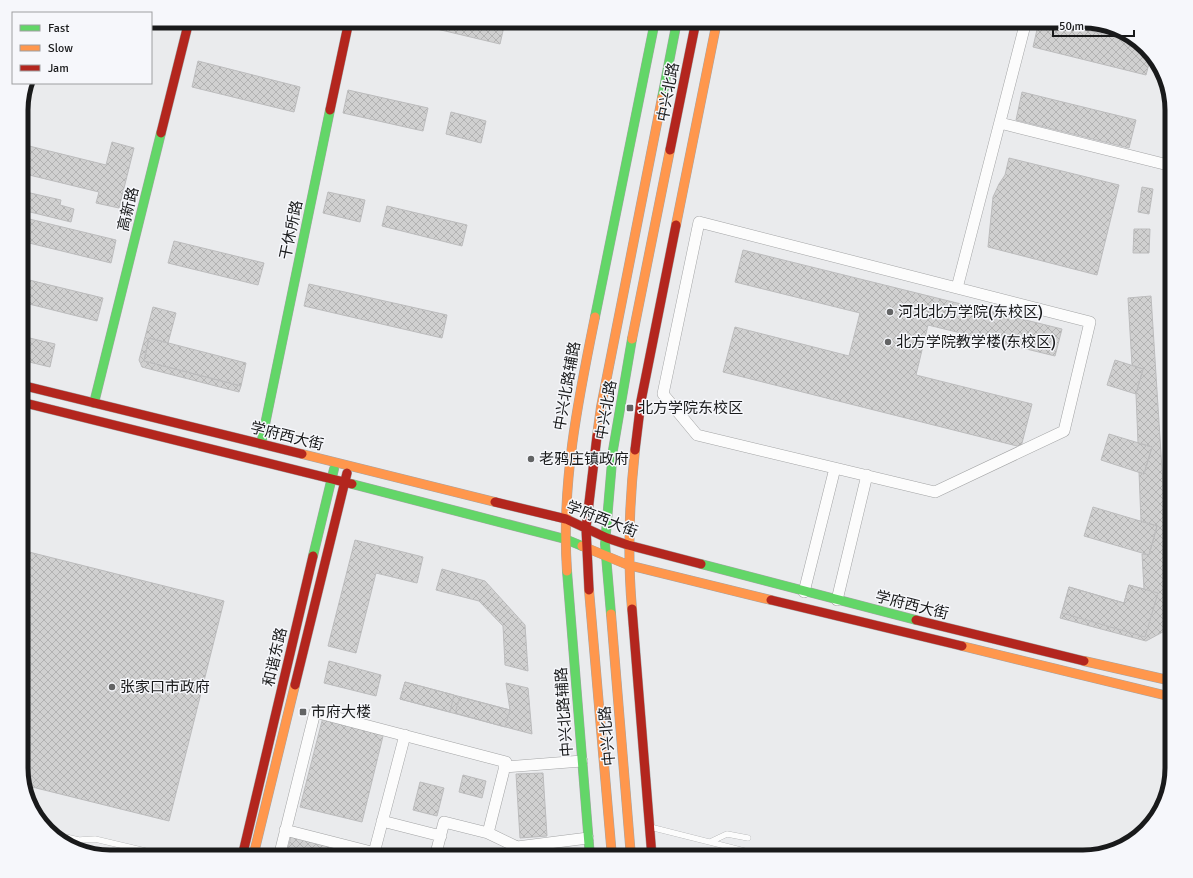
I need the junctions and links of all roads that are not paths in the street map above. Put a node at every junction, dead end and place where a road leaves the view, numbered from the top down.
1 (187, 28) edge
2 (348, 28) edge
3 (654, 28) edge
4 (676, 28) edge
5 (695, 28) edge
6 (716, 28) edge
7 (1024, 28) edge
8 (1000, 123) junction
9 (1165, 164) edge
10 (957, 288) junction
11 (28, 387) edge
12 (94, 403) junction
13 (28, 404) edge
14 (261, 444) junction
15 (336, 463) junction
16 (349, 466) junction
17 (835, 468) junction
18 (867, 475) junction
19 (332, 479) junction
20 (345, 482) junction
21 (566, 520) junction
22 (586, 528) junction
23 (607, 538) junction
24 (565, 539) junction
25 (628, 545) junction
26 (586, 549) junction
27 (607, 557) junction
28 (628, 565) junction
29 (804, 592) junction
30 (837, 600) junction
31 (1165, 679) edge
32 (1165, 695) edge
33 (405, 736) junction
34 (582, 761) junction
35 (504, 767) junction
36 (382, 821) junction
37 (650, 827) junction
38 (285, 830) junction
39 (488, 833) junction
40 (441, 836) junction
41 (66, 837) edge
42 (588, 838) junction
43 (748, 838) dead end
44 (710, 842) junction
45 (141, 850) edge
46 (244, 850) edge
47 (255, 850) edge
48 (281, 850) edge
49 (366, 850) edge
50 (375, 850) edge
51 (437, 850) edge
52 (589, 850) edge
53 (611, 850) edge
54 (629, 850) edge
55 (652, 850) edge
56 (741, 850) edge

1 - 12 main road, 高新路
2 - 14 main road, 干休所路
3 - 21 main road, 中兴北路辅路
4 - 22 main road, 中兴北路
5 - 23 main road, 中兴北路
6 - 25 main road
7 - 8 street
8 - 9 street
8 - 10 street
10 - 17 street
10 - 18 street
11 - 12 main road, 学府西大街
12 - 14 main road, 学府西大街
13 - 19 main road, 学府西大街
14 - 15 main road, 学府西大街
15 - 16 main road, 学府西大街
15 - 19 main road, 和谐东路
16 - 20 main road, 和谐东路
16 - 21 main road, 学府西大街
17 - 18 street
17 - 29 street
18 - 30 street
19 - 20 main road, 学府西大街
19 - 46 main road, 和谐东路
20 - 24 main road, 学府西大街
20 - 47 main road, 和谐东路
21 - 22 main road, 学府西大街
21 - 24 main road, 中兴北路辅路
22 - 23 main road, 学府西大街
22 - 26 main road, 中兴北路
23 - 25 main road, 学府西大街
23 - 27 main road, 中兴北路
24 - 26 main road, 学府西大街
24 - 34 main road, 中兴北路辅路
25 - 28 main road
25 - 29 main road, 学府西大街
26 - 27 main road, 学府西大街
26 - 53 main road, 中兴北路
27 - 28 main road, 学府西大街
27 - 54 main road, 中兴北路
28 - 32 main road, 学府西大街
28 - 37 main road
29 - 30 main road, 学府西大街
30 - 31 main road, 学府西大街
33 - 35 street
33 - 36 street
33 - 38 street
34 - 35 street
34 - 42 main road, 中兴北路辅路
35 - 39 street
36 - 40 street
36 - 50 street
37 - 44 lane
37 - 55 main road
38 - 48 street
38 - 49 street
39 - 40 street
39 - 42 street
40 - 51 street
41 - 45 lane
42 - 52 main road, 中兴北路辅路
43 - 44 lane
44 - 56 lane

